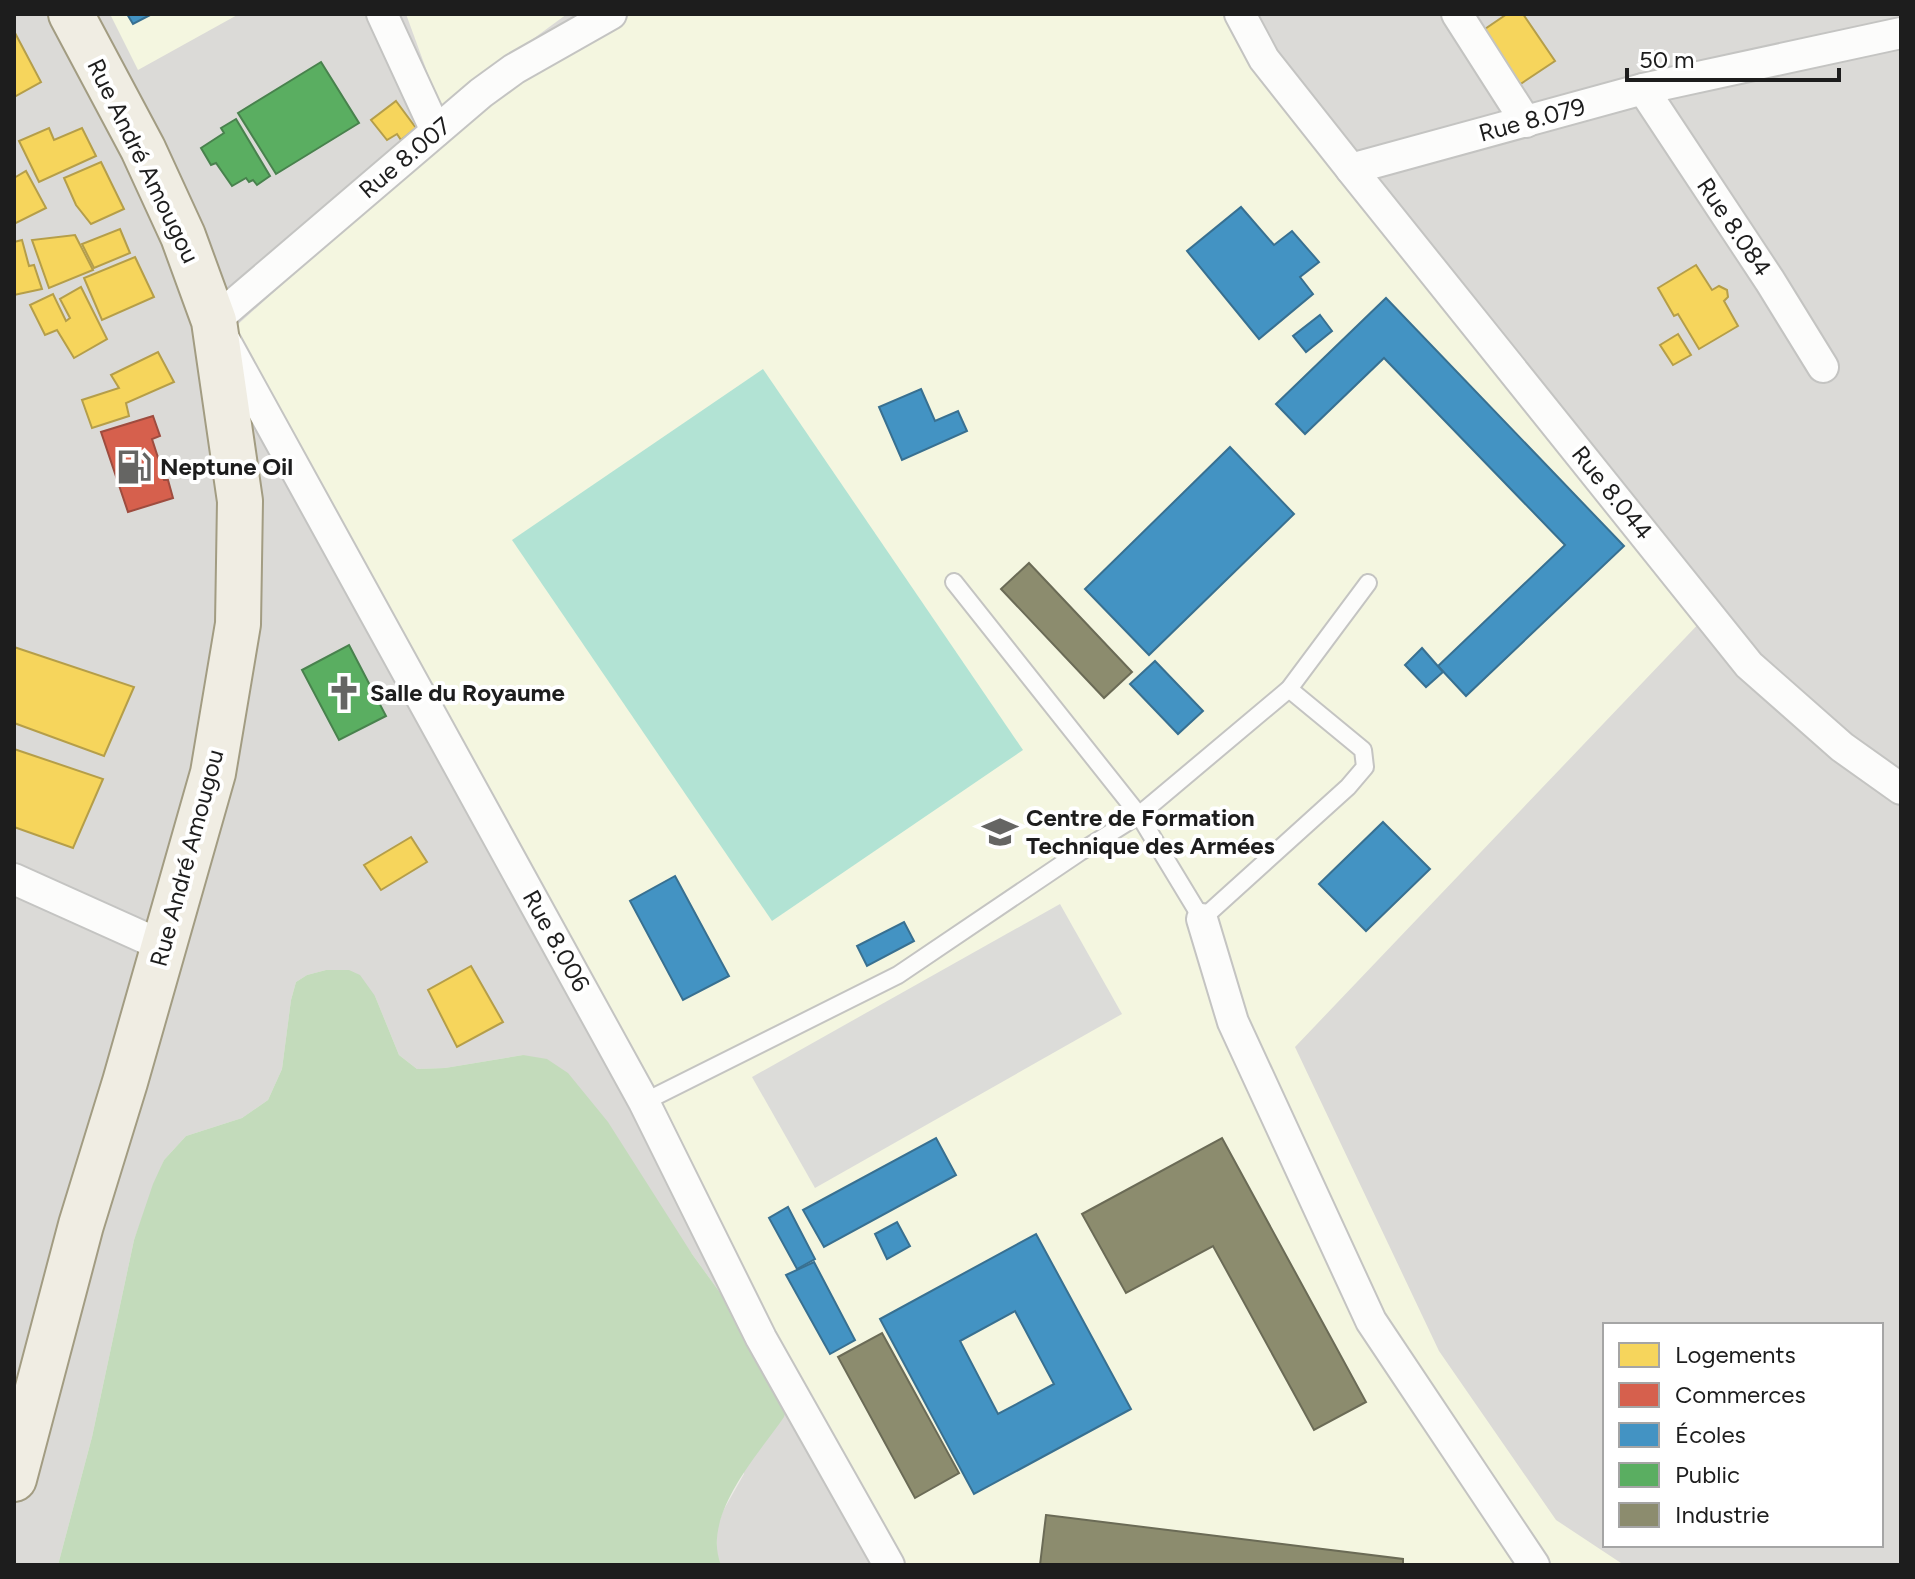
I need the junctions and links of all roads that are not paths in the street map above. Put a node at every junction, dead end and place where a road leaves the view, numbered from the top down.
1 (71, 14) edge
2 (382, 14) edge
3 (611, 14) edge
4 (1240, 14) edge
5 (1457, 14) edge
6 (1901, 33) edge
7 (1643, 89) junction
8 (1526, 122) junction
9 (436, 131) junction
10 (1351, 169) junction
11 (214, 321) junction
12 (1823, 367) dead end
13 (954, 582) dead end
14 (1368, 583) dead end
15 (1289, 689) junction
16 (1901, 789) edge
17 (1139, 815) junction
18 (14, 879) edge
19 (1202, 919) junction
20 (163, 946) junction
21 (644, 1102) junction
22 (14, 1479) edge
23 (889, 1565) edge
24 (1534, 1565) edge

1 - 11 main road, Rue André Amougou
2 - 9 street
3 - 9 street, Rue 8.007
4 - 10 street
5 - 8 street
6 - 7 street, Rue 8.079
7 - 8 street, Rue 8.079
7 - 12 street, Rue 8.084
8 - 10 street, Rue 8.079
9 - 11 street, Rue 8.007
10 - 16 street, Rue 8.044
11 - 20 main road, Rue André Amougou
11 - 21 street, Rue 8.006
13 - 17 lane
14 - 15 lane
15 - 17 lane
15 - 19 lane
17 - 19 lane
17 - 21 lane
18 - 20 street
19 - 24 street
20 - 22 main road, Rue André Amougou
21 - 23 street, Rue 8.006

